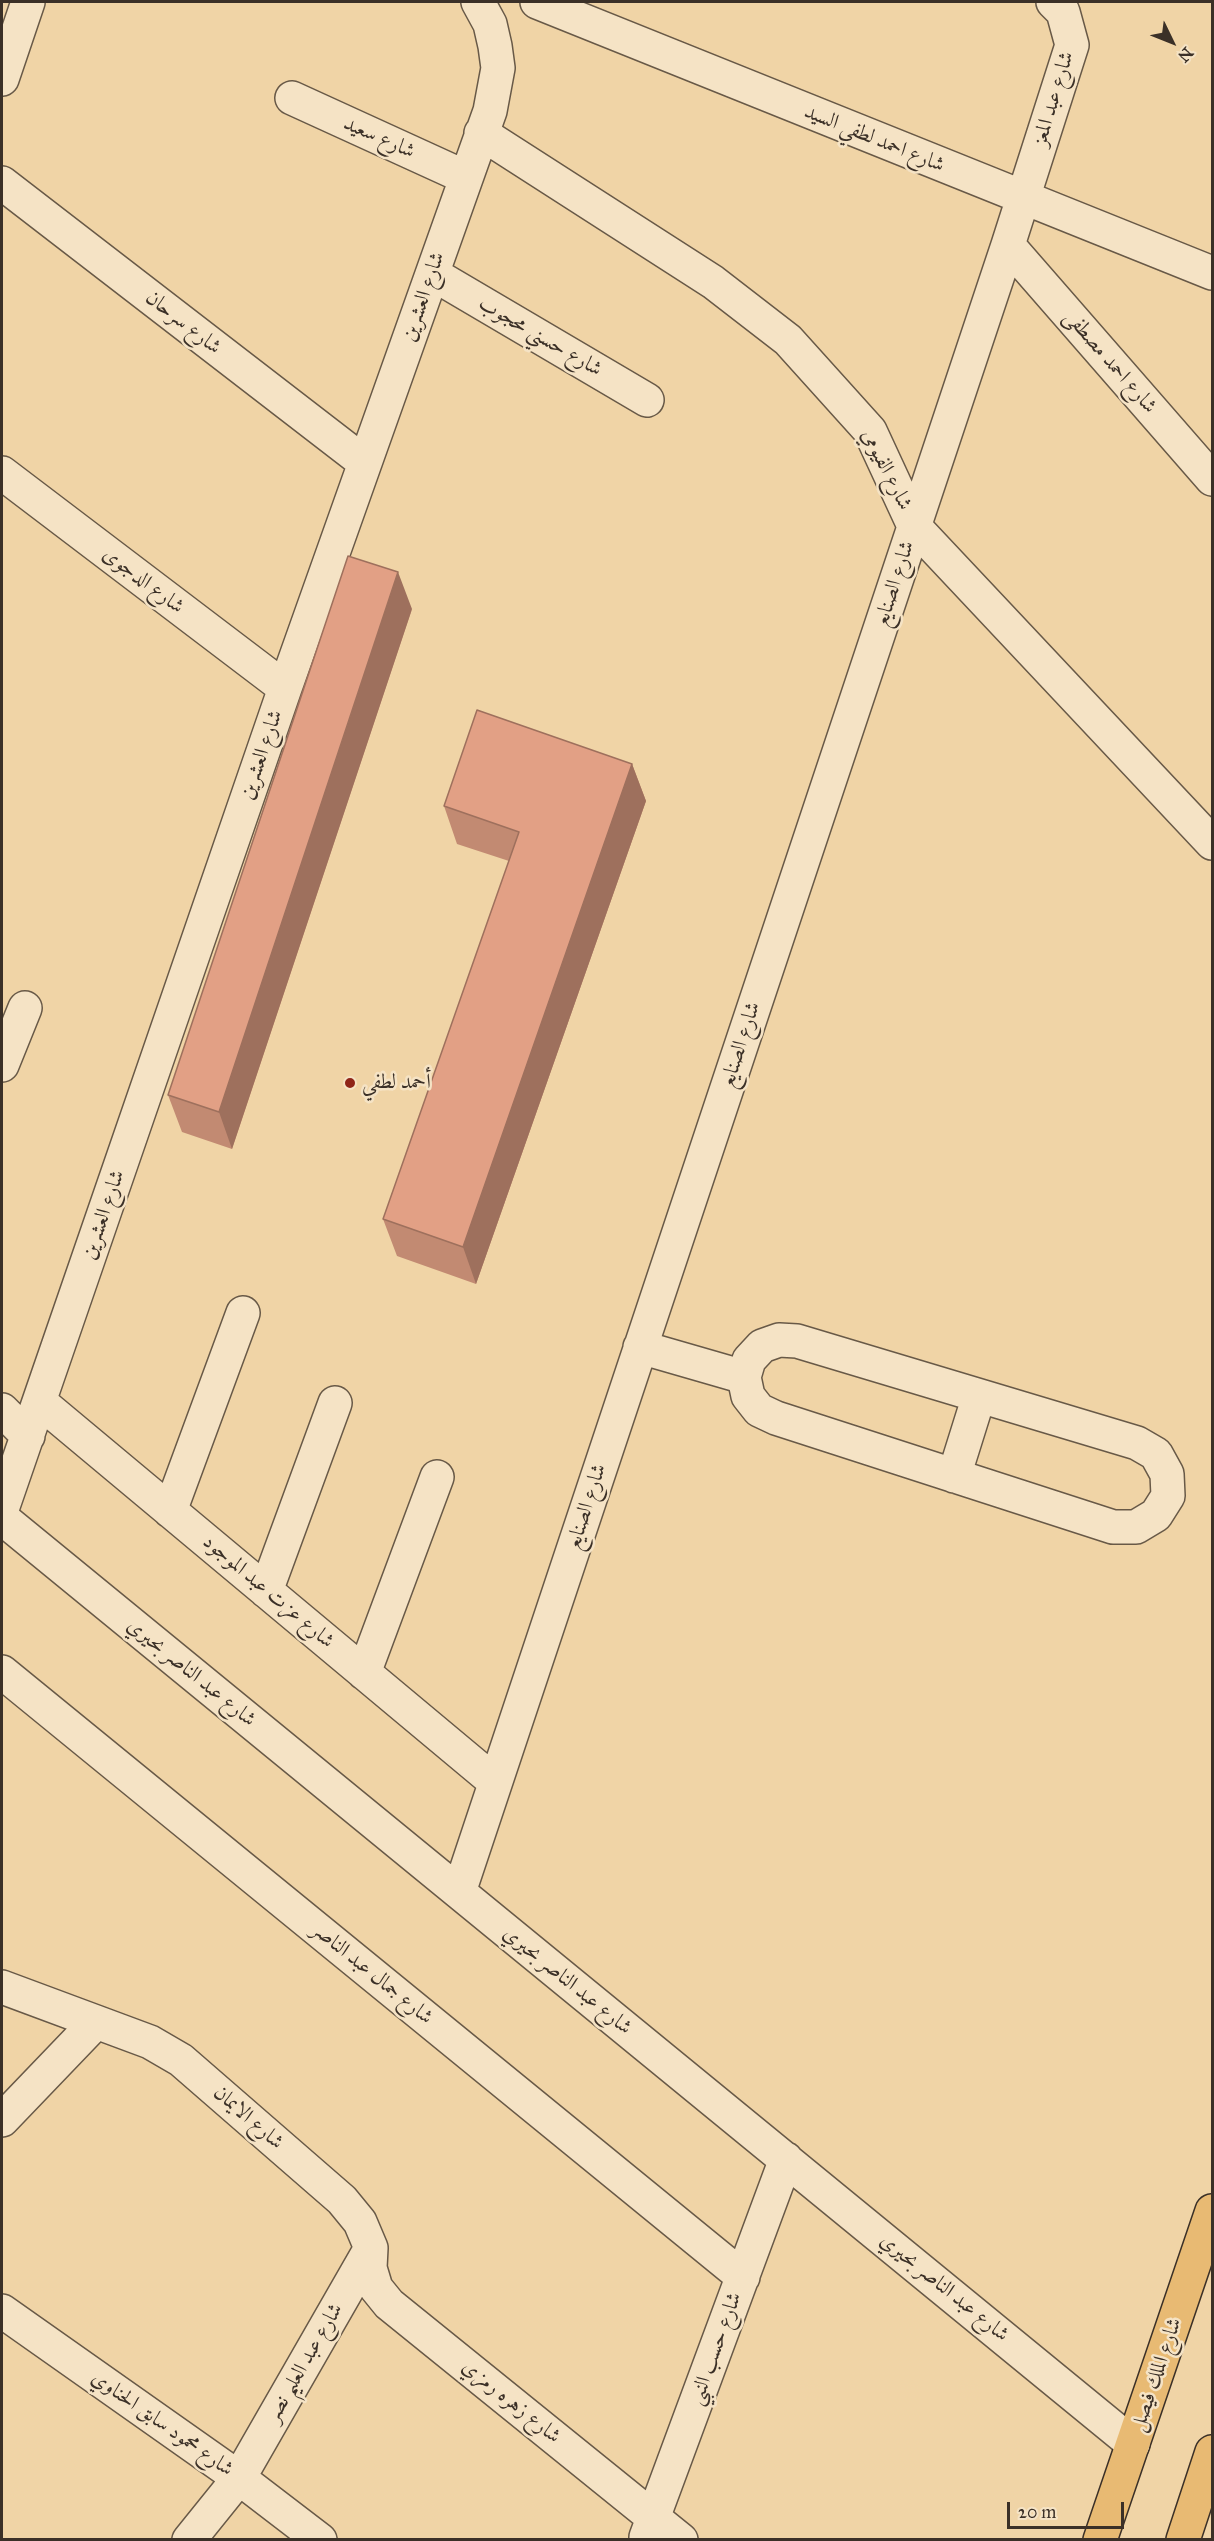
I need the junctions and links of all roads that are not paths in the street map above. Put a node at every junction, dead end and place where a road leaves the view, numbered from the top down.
1 (28, 2) edge
2 (478, 2) edge
3 (537, 2) edge
4 (1053, 2) edge
5 (2, 79) edge
6 (292, 98) dead end
7 (481, 133) junction
8 (465, 177) junction
9 (2, 183) edge
10 (1023, 199) junction
11 (1008, 246) junction
12 (1212, 273) edge
13 (433, 274) junction
14 (647, 400) dead end
15 (365, 463) junction
16 (2, 473) edge
17 (1212, 479) edge
18 (914, 526) junction
19 (285, 688) junction
20 (1212, 843) edge
21 (25, 1008) dead end
22 (2, 1065) edge
23 (243, 1313) dead end
24 (640, 1347) junction
25 (744, 1377) junction
26 (979, 1396) junction
27 (40, 1402) junction
28 (334, 1403) dead end
29 (2, 1410) edge
30 (28, 1436) junction
31 (954, 1476) junction
32 (437, 1477) dead end
33 (2, 1509) edge
34 (170, 1510) junction
35 (2, 1518) edge
36 (266, 1591) junction
37 (2, 1672) edge
38 (364, 1673) junction
39 (495, 1782) junction
40 (459, 1892) junction
41 (2, 1987) edge
42 (96, 2022) junction
43 (2, 2120) edge
44 (786, 2159) junction
45 (1212, 2211) edge
46 (371, 2248) junction
47 (743, 2277) junction
48 (2, 2311) edge
49 (1133, 2444) junction
50 (1212, 2452) edge
51 (239, 2478) junction
52 (650, 2529) edge
53 (189, 2540) edge
54 (320, 2540) edge
55 (681, 2540) edge
56 (1101, 2540) edge
57 (1183, 2540) edge

1 - 5 street
2 - 7 street, شارع العشرين
3 - 10 street, شارع احمد لطفي السيد
4 - 10 street, شارع عبد المعز
6 - 8 street, شارع سعيد
7 - 8 street, شارع العشرين
7 - 18 street, شارع الفيومي
8 - 13 street, شارع العشرين
9 - 15 street, شارع سرحان
10 - 11 street, شارع الصنايع
10 - 12 street, شارع احمد لطفي السيد
11 - 17 street, شارع احمد مصطفى
11 - 18 street, شارع الصنايع
13 - 14 street, شارع حسني محجوب
13 - 15 street, شارع العشرين
15 - 19 street, شارع العشرين
16 - 19 street, شارع الدجوى
18 - 20 street, شارع الفيومي
18 - 24 street, شارع الصنايع
19 - 27 street, شارع العشرين
21 - 22 street
23 - 34 street
24 - 25 street
24 - 39 street, شارع الصنايع
25 - 26 street
25 - 31 street
26 - 31 street
26 - 31 street
27 - 30 street, شارع العشرين
27 - 34 street, شارع عزت عبد الموجود
28 - 36 street
29 - 30 street
30 - 33 street, شارع العشرين
32 - 38 street
34 - 36 street, شارع عزت عبد الموجود
35 - 40 street, شارع عبد الناصر بحيري
36 - 38 street, شارع عزت عبد الموجود
37 - 47 street, شارع جمال عبد الناصر
38 - 39 street, شارع عزت عبد الموجود
39 - 40 street, شارع الصنايع
40 - 44 street, شارع عبد الناصر بحيري
41 - 42 street, شارع الايمان
42 - 43 street
42 - 46 street, شارع الايمان
44 - 47 street, شارع حسب النبي
44 - 49 street, شارع عبد الناصر بحيري
45 - 49 main road, شارع الملك فيصل
46 - 51 street, شارع عبد العليم نصر
46 - 52 street, شارع زهره رمزي
47 - 52 street, شارع حسب النبي
48 - 51 street, شارع محمود سابق الحناوي
49 - 56 main road, شارع الملك فيصل
50 - 57 main road
51 - 53 street, شارع عبد العليم نصر
51 - 54 street, شارع محمود سابق الحناوي
52 - 55 street, شارع زهره رمزي

